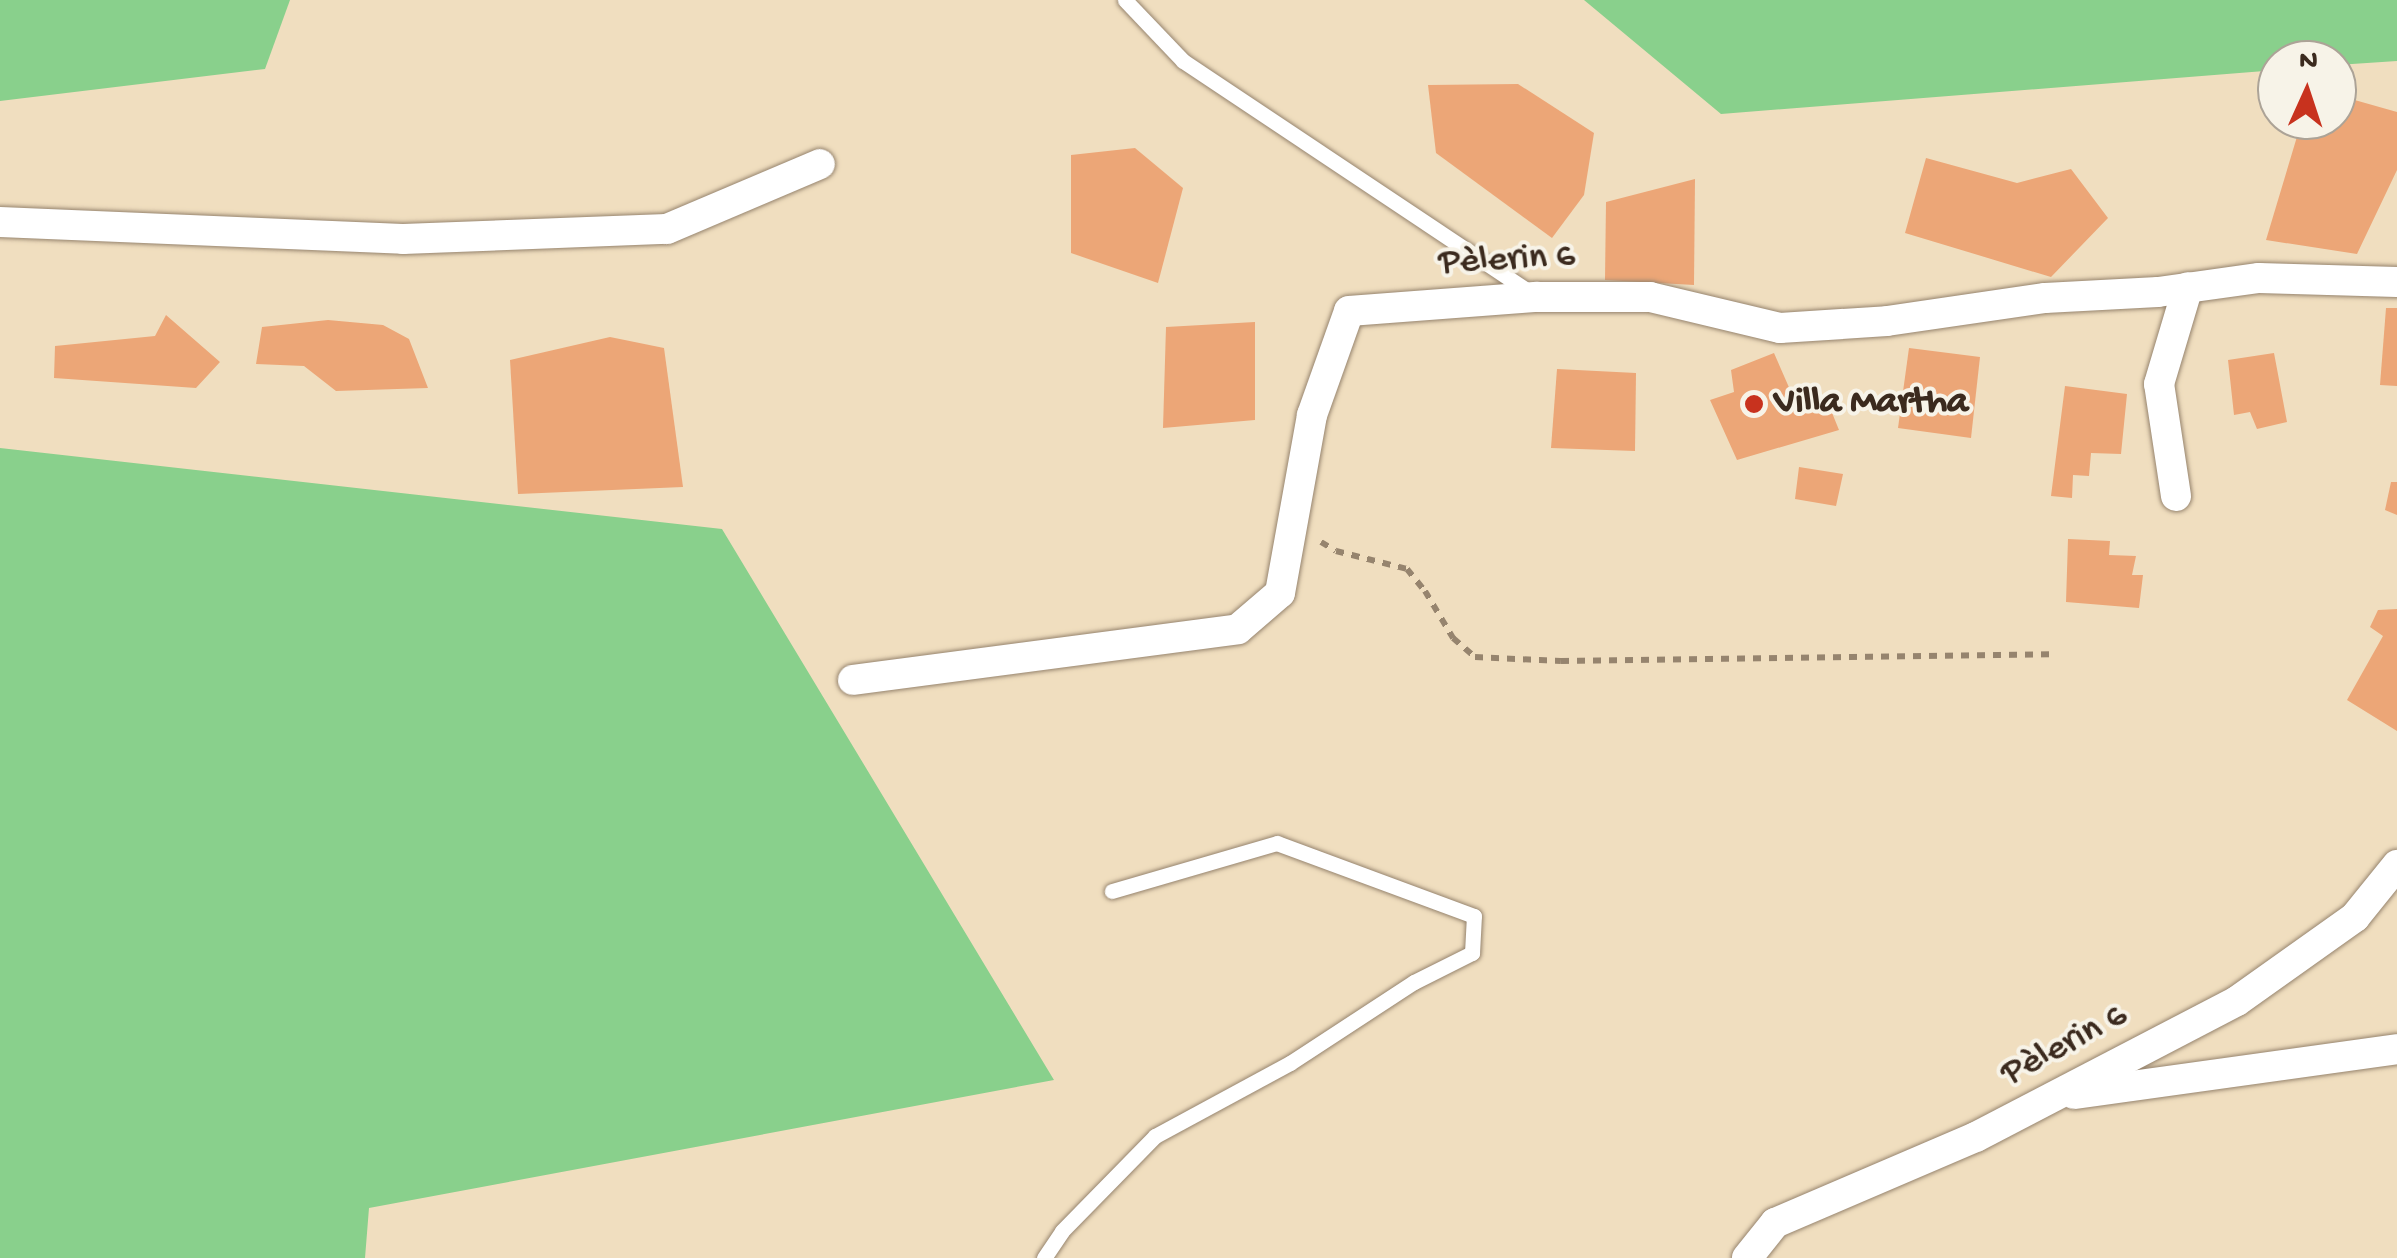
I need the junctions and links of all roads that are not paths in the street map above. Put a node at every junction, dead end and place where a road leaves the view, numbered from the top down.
1 (1125, 0) edge
2 (820, 164) dead end
3 (0, 222) edge
4 (2397, 282) edge
5 (2188, 288) junction
6 (1537, 297) junction
7 (2176, 496) dead end
8 (853, 680) dead end
9 (2397, 865) edge
10 (1112, 891) dead end
11 (2397, 1049) edge
12 (2051, 1098) junction
13 (1044, 1258) edge
14 (1747, 1258) edge

1 - 6 lane
2 - 3 street
4 - 5 street, Pèlerin 6
5 - 6 street, Pèlerin 6
5 - 7 street
6 - 8 street, Pèlerin 6
9 - 12 street, Pèlerin 6
10 - 13 lane
11 - 12 street
12 - 14 street, Pèlerin 6

